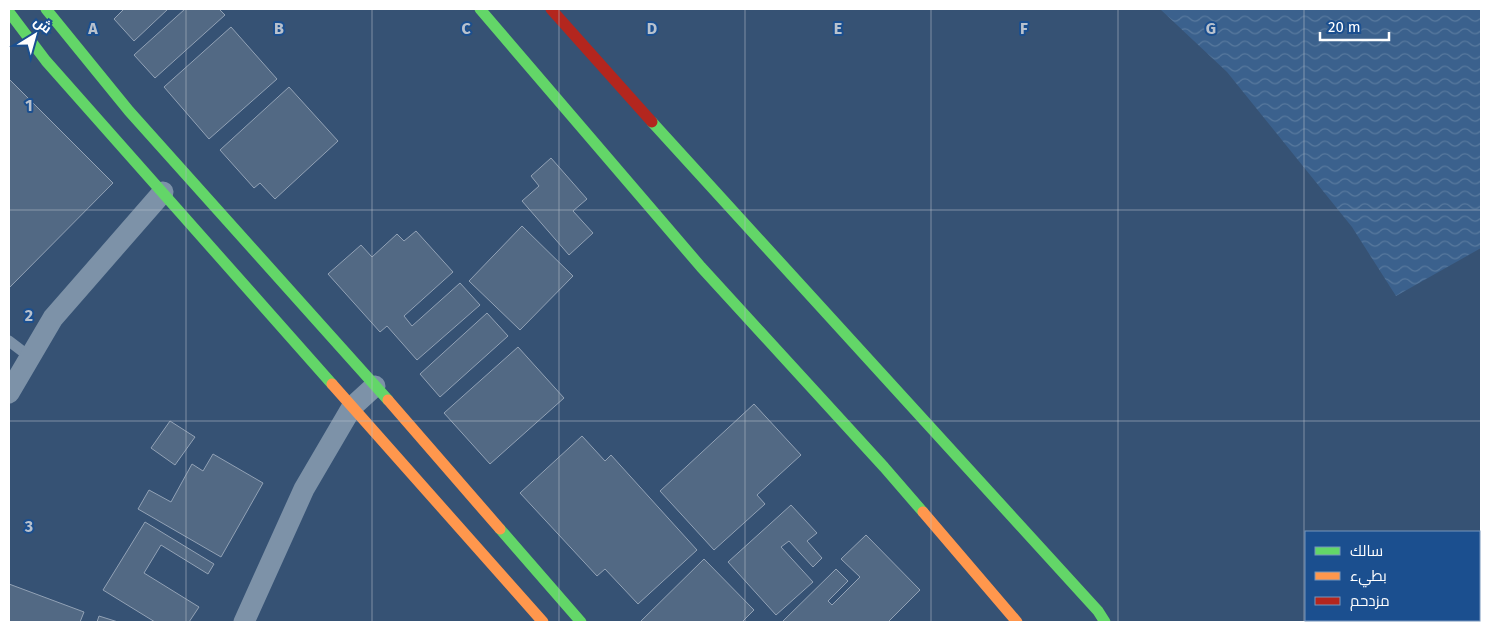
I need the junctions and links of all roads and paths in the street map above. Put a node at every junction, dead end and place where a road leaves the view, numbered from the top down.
1 (46, 9) edge
2 (480, 9) edge
3 (551, 9) edge
4 (9, 12) edge
5 (163, 192) junction
6 (9, 341) edge
7 (30, 357) junction
8 (375, 386) junction
9 (9, 393) edge
10 (352, 406) junction
11 (244, 622) edge
12 (543, 622) edge
13 (581, 622) edge
14 (1016, 622) edge
15 (1105, 622) edge

1 - 8 street
2 - 14 street
3 - 15 street
4 - 5 street
5 - 7 street
5 - 10 street
6 - 7 lane
7 - 9 street
8 - 10 street
8 - 13 street
10 - 11 street
10 - 12 street

